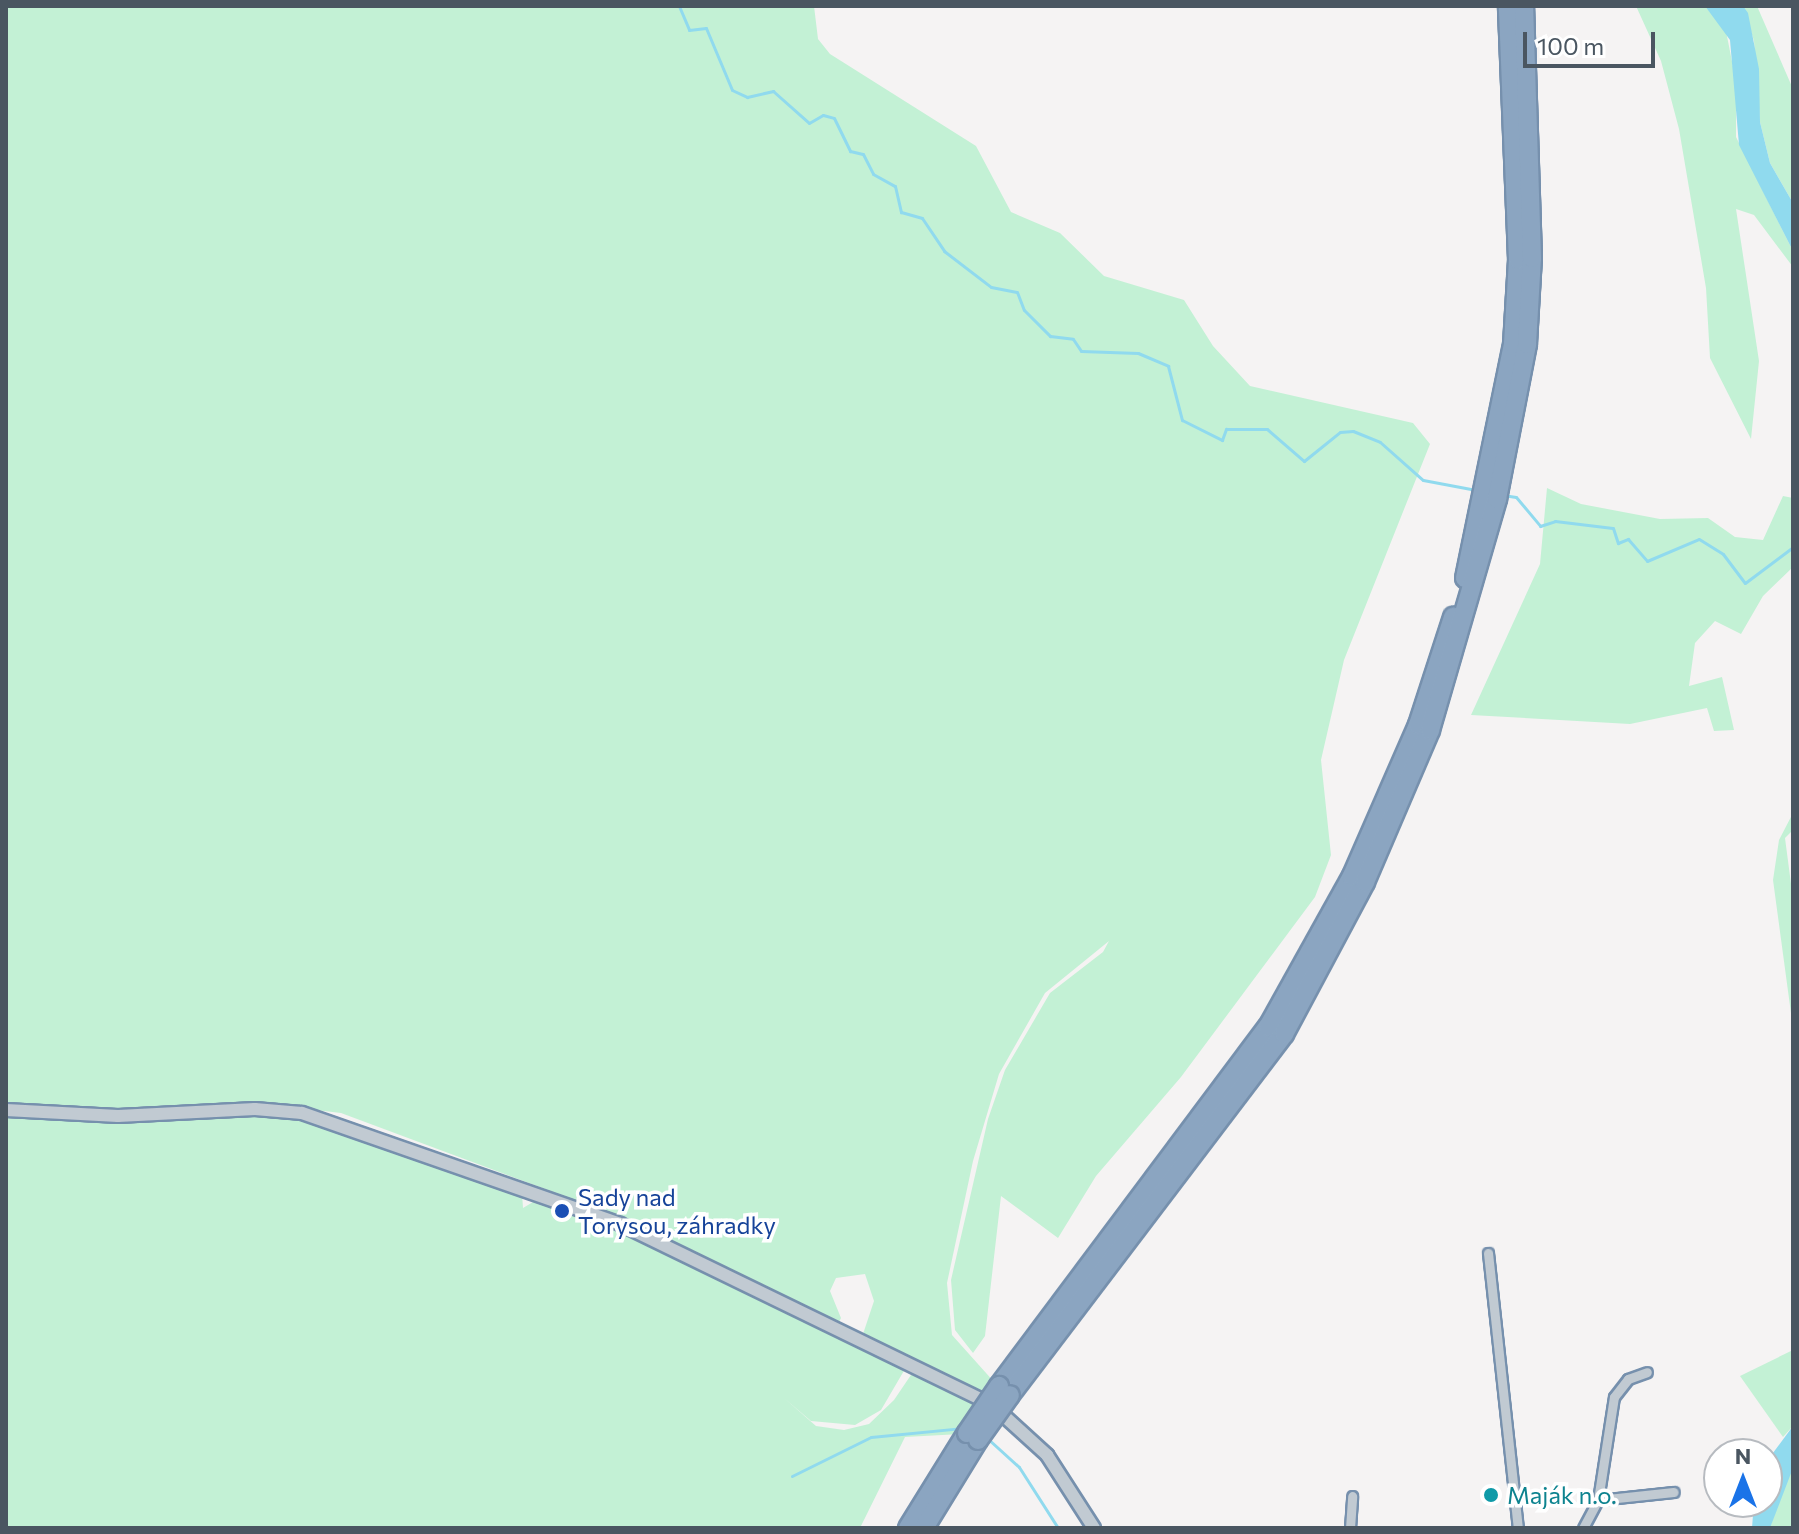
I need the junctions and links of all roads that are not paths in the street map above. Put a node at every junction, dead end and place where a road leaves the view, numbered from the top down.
1 (1508, 6) edge
2 (1524, 6) edge
3 (1492, 493) junction
4 (6, 1110) edge
5 (1488, 1253) dead end
6 (1647, 1372) dead end
7 (972, 1436) junction
8 (1674, 1492) dead end
9 (1352, 1496) dead end
10 (1598, 1500) junction
11 (908, 1528) edge
12 (924, 1528) edge
13 (1094, 1528) edge
14 (1350, 1528) edge
15 (1518, 1528) edge
16 (1583, 1528) edge

1 - 3 highway
2 - 3 highway
3 - 7 highway, bridge
4 - 13 street
5 - 15 street
6 - 10 street
7 - 11 highway
7 - 12 highway
8 - 10 street
9 - 14 street
10 - 16 street

